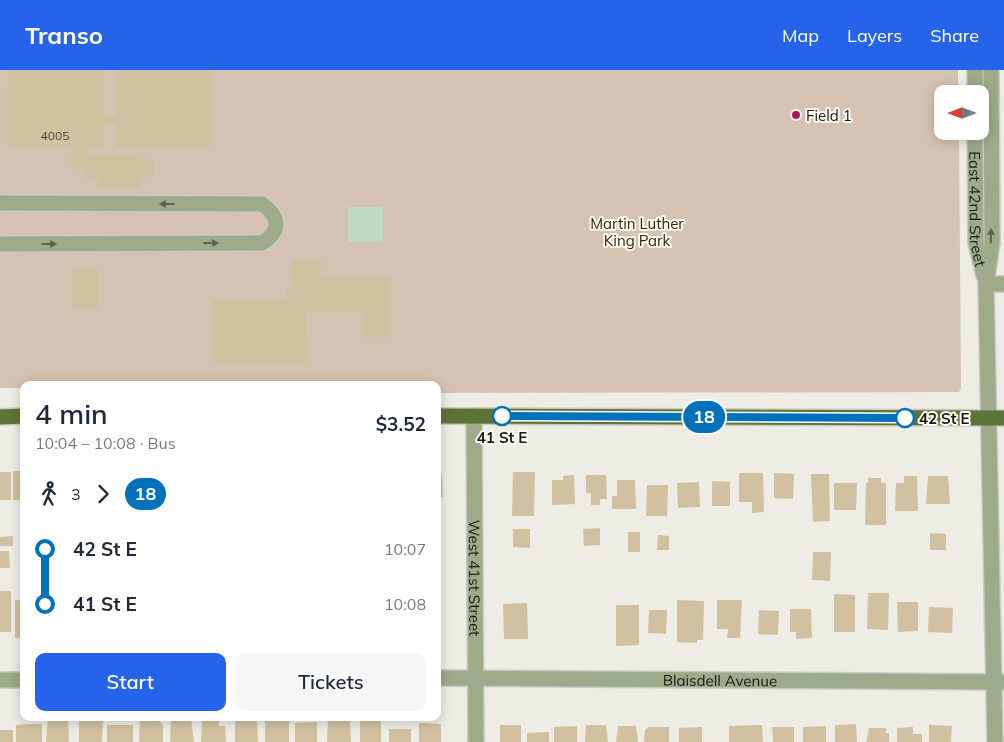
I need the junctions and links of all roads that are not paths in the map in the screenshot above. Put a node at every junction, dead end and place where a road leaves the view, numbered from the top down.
1 (975, 70) edge
2 (991, 70) edge
3 (975, 85) edge
4 (975, 140) edge
5 (998, 155) edge
6 (975, 156) junction
7 (0, 203) edge
8 (0, 244) edge
9 (986, 284) junction
10 (1004, 284) edge
11 (20, 416) edge
12 (441, 416) edge
13 (474, 416) junction
14 (0, 417) edge
15 (988, 418) junction
16 (1004, 418) edge
17 (998, 550) edge
18 (441, 678) edge
19 (476, 678) junction
20 (0, 680) edge
21 (20, 680) edge
22 (998, 682) edge
23 (476, 742) edge
24 (994, 742) edge

1 - 3 street
2 - 5 street, East 42nd Street
4 - 6 street, East 42nd Street
5 - 6 street
9 -> 5 street, East 42nd Street
6 - 9 street, East 42nd Street
8 -> 7 street
9 - 10 street
9 - 15 street, East 42nd Street
11 - 14 main road
12 - 13 main road
13 - 15 main road
13 - 19 street, West 41st Street
15 - 16 main road
15 - 17 street, East 42nd Street
17 - 22 street, East 42nd Street
18 - 19 street, Blaisdell Avenue
19 - 22 street, Blaisdell Avenue
19 - 23 street, West 41st Street
20 - 21 street
22 - 24 street, East 42nd Street

